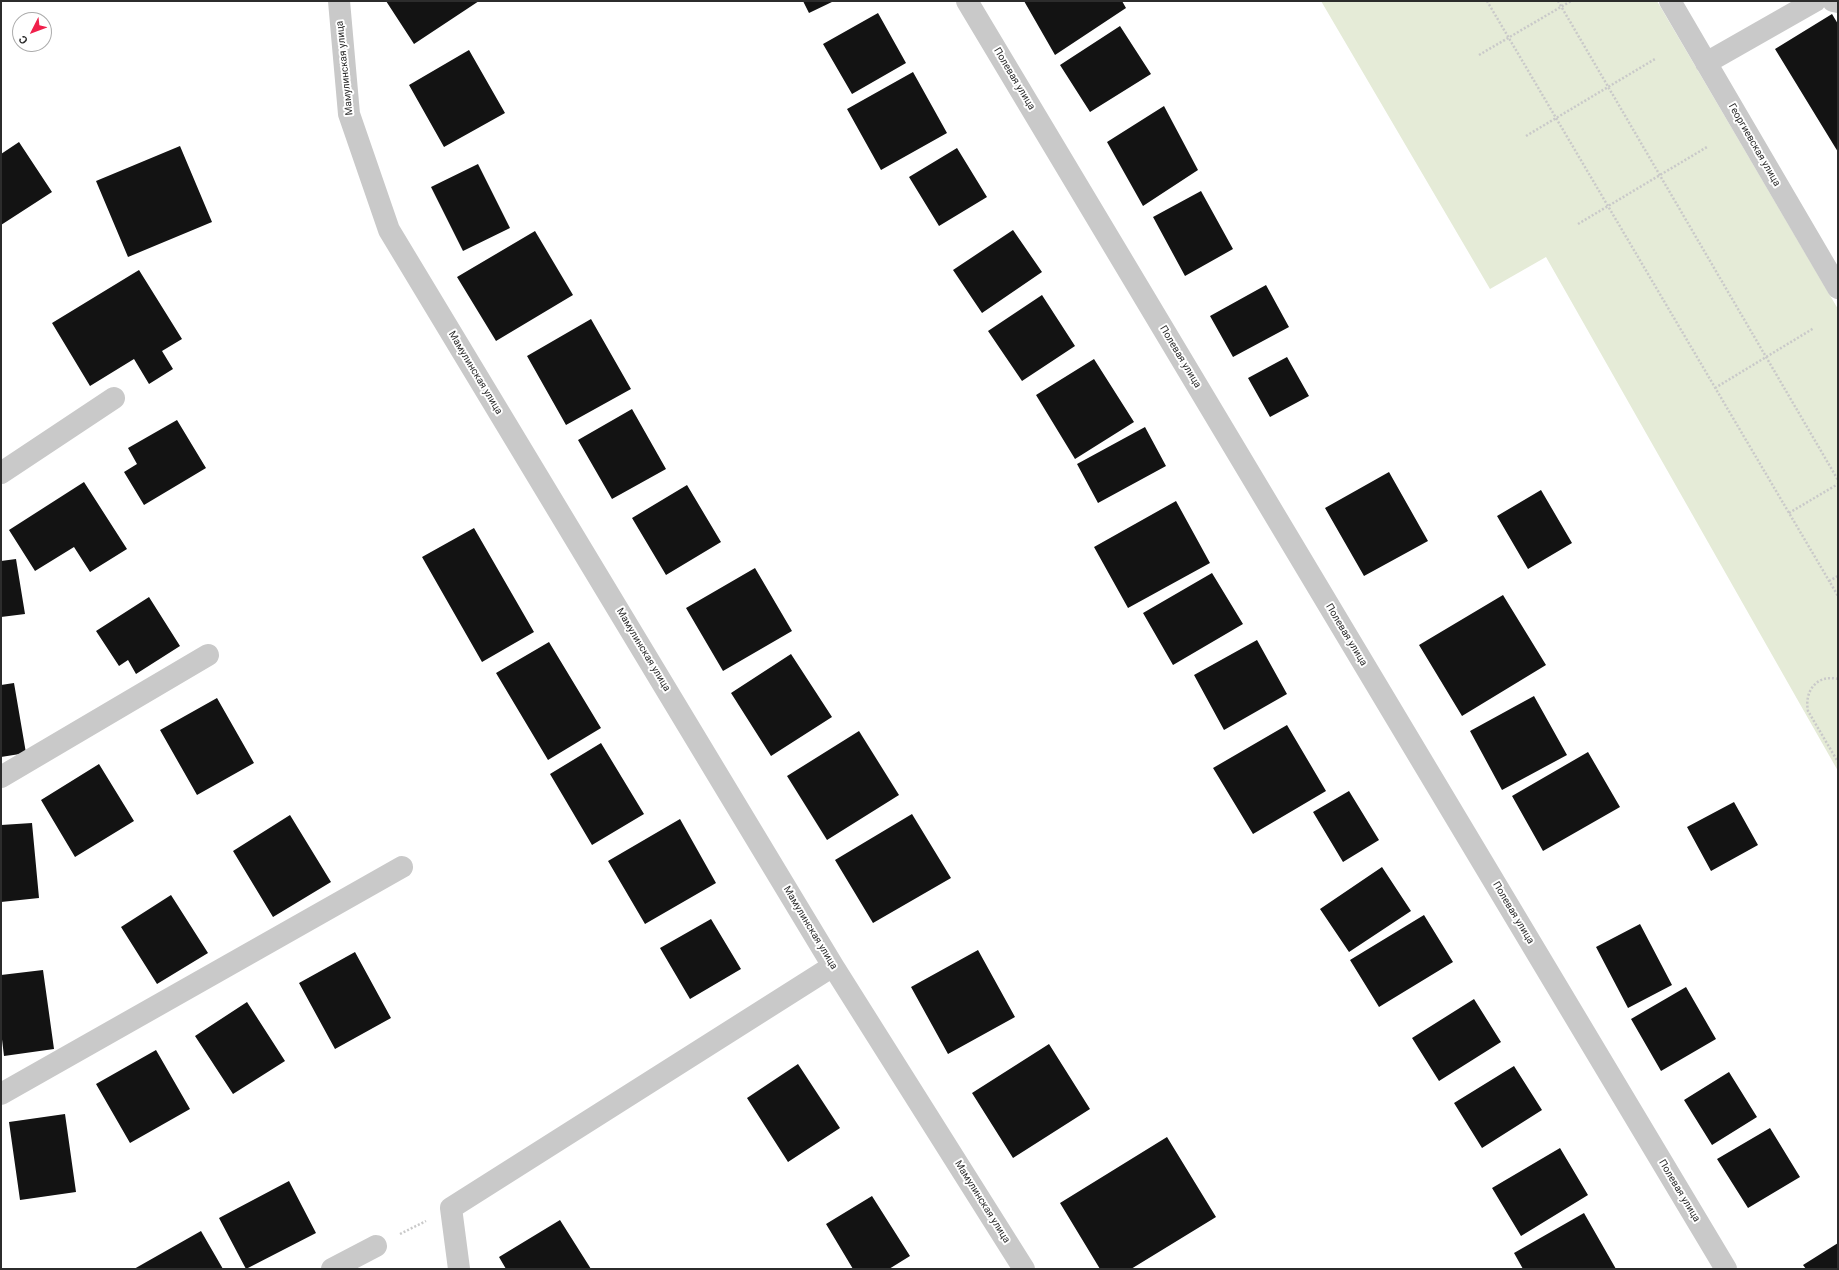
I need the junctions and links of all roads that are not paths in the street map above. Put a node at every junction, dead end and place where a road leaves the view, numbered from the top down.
1 (339, 1) edge
2 (967, 1) edge
3 (1670, 1) edge
4 (1815, 1) edge
5 (1833, 1) edge
6 (1838, 2) edge
7 (1706, 63) junction
8 (1838, 288) edge
9 (114, 398) dead end
10 (1, 473) edge
11 (208, 655) dead end
12 (1, 777) edge
13 (402, 867) dead end
14 (833, 966) junction
15 (1, 1094) edge
16 (376, 1246) road end
17 (332, 1269) edge
18 (459, 1269) edge
19 (1024, 1269) edge
20 (1726, 1269) edge

1 - 14 street, Мамулинская улица
2 - 20 street, Полевая улица
3 - 7 street, Георгиевская улица
4 - 7 street
5 - 6 street
7 - 8 street, Георгиевская улица
9 - 10 street
11 - 12 street
13 - 15 street
14 - 18 street
14 - 19 street, Мамулинская улица
16 - 17 street

